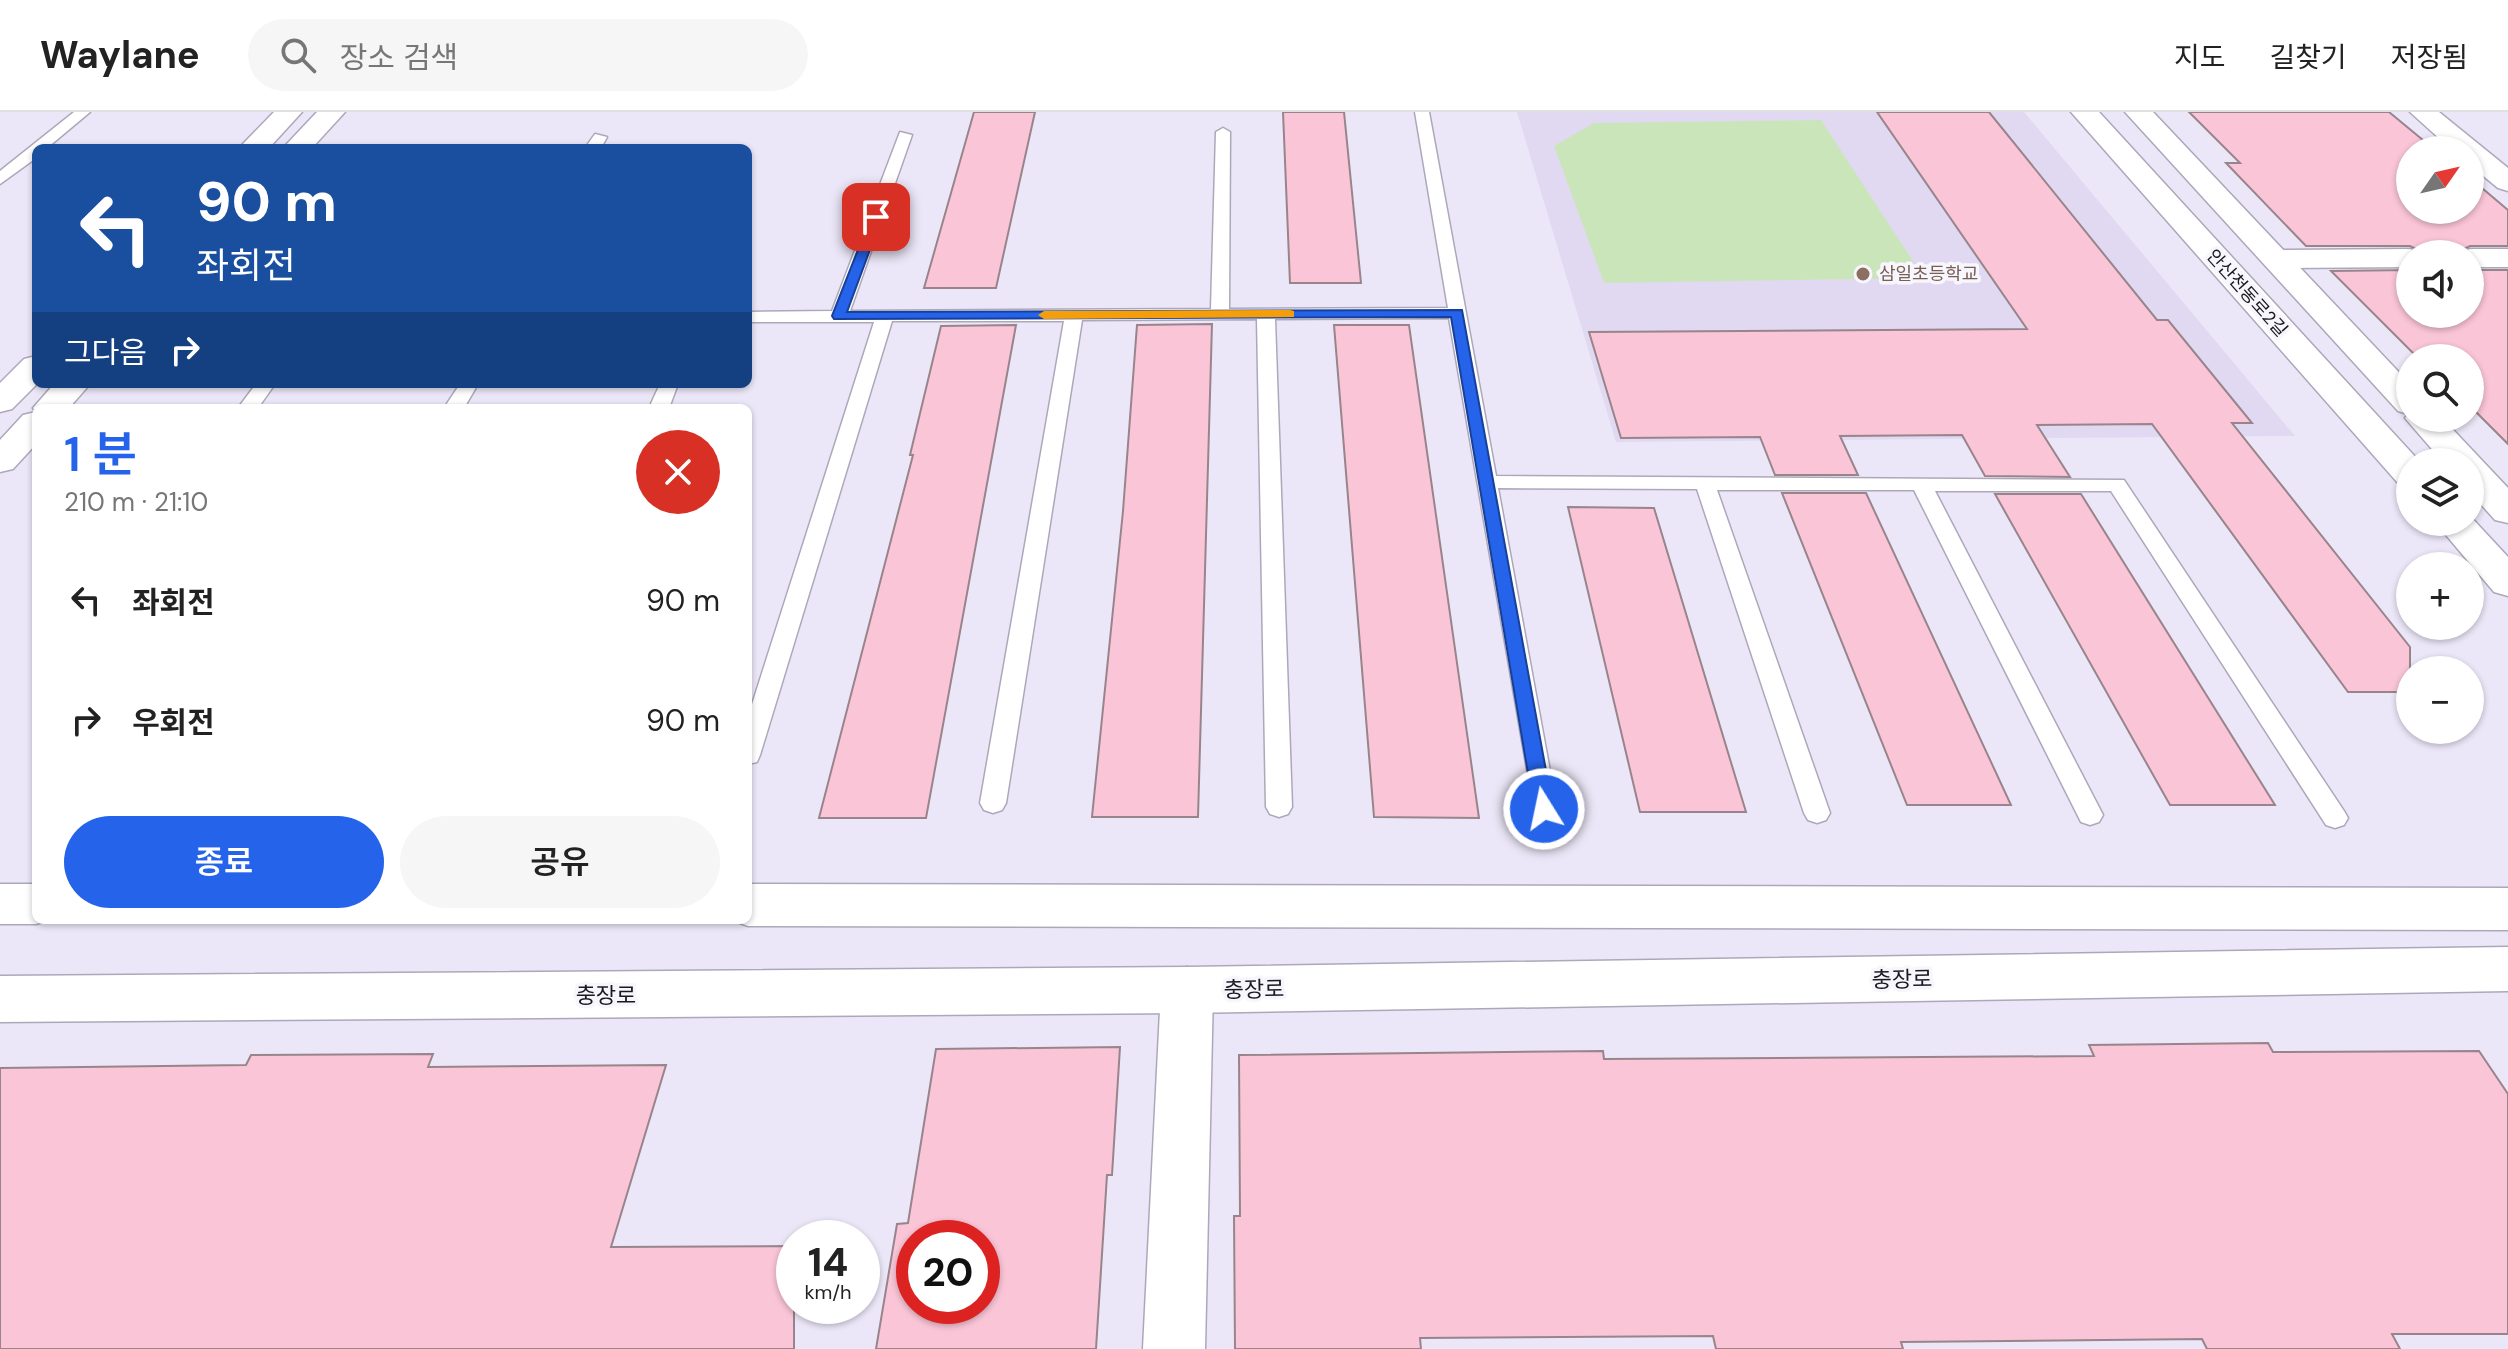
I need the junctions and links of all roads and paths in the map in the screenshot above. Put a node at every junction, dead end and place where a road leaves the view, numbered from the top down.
1 (83, 112) edge
2 (289, 112) edge
3 (332, 112) edge
4 (1422, 112) edge
5 (2084, 112) edge
6 (2138, 112) edge
7 (2423, 112) edge
8 (1223, 132) dead end
9 (905, 135) dead end
10 (2453, 136) edge
11 (43, 144) edge
12 (257, 144) edge
13 (301, 144) edge
14 (32, 153) edge
15 (2484, 162) edge
16 (0, 179) edge
17 (2508, 182) edge
18 (2396, 258) edge
19 (2484, 258) edge
20 (2508, 258) edge
21 (2277, 259) junction
22 (1457, 313) junction
23 (1220, 314) junction
24 (1266, 314) junction
25 (1074, 315) junction
26 (839, 316) junction
27 (885, 316) junction
28 (752, 317) edge
29 (32, 370) edge
30 (69, 388) edge
31 (2396, 389) edge
32 (0, 402) edge
33 (54, 404) edge
34 (32, 427) edge
35 (2436, 432) edge
36 (2450, 448) edge
37 (2396, 458) edge
38 (0, 461) edge
39 (1486, 482) junction
40 (1705, 483) junction
41 (1921, 484) junction
42 (2484, 484) edge
43 (2508, 511) edge
44 (2467, 536) edge
45 (2508, 582) edge
46 (752, 742) edge
47 (993, 803) dead end
48 (1279, 807) dead end
49 (1544, 809) dead end
50 (1817, 813) dead end
51 (2090, 815) dead end
52 (2335, 818) dead end
53 (0, 904) edge
54 (32, 904) edge
55 (752, 905) edge
56 (2508, 909) edge
57 (2508, 969) edge
58 (1187, 990) junction
59 (0, 999) edge
60 (1174, 1349) edge

1 - 11 lane
2 - 12 street
3 - 13 street
4 - 22 lane
5 - 37 street, 안산천동로2길
6 - 21 street, 안산천동로2길
7 - 10 street
8 - 23 lane
9 - 26 lane
14 - 16 lane
15 - 17 street
18 - 21 street
19 - 20 street
21 - 31 street, 안산천동로2길
22 - 24 lane
22 - 39 lane
23 - 24 lane
23 - 25 lane
24 - 48 lane
25 - 27 lane
25 - 47 lane
26 - 27 lane
26 - 28 lane
27 - 46 lane
29 - 32 street
30 - 33 street
34 - 38 street
35 - 36 street
39 - 40 lane
39 - 49 lane
40 - 41 lane
40 - 50 lane
41 - 51 lane
41 - 52 lane
42 - 43 street
44 - 45 street
53 - 54 street
55 - 56 street
57 - 58 street, 충장로
58 - 59 street, 충장로
58 - 60 street

